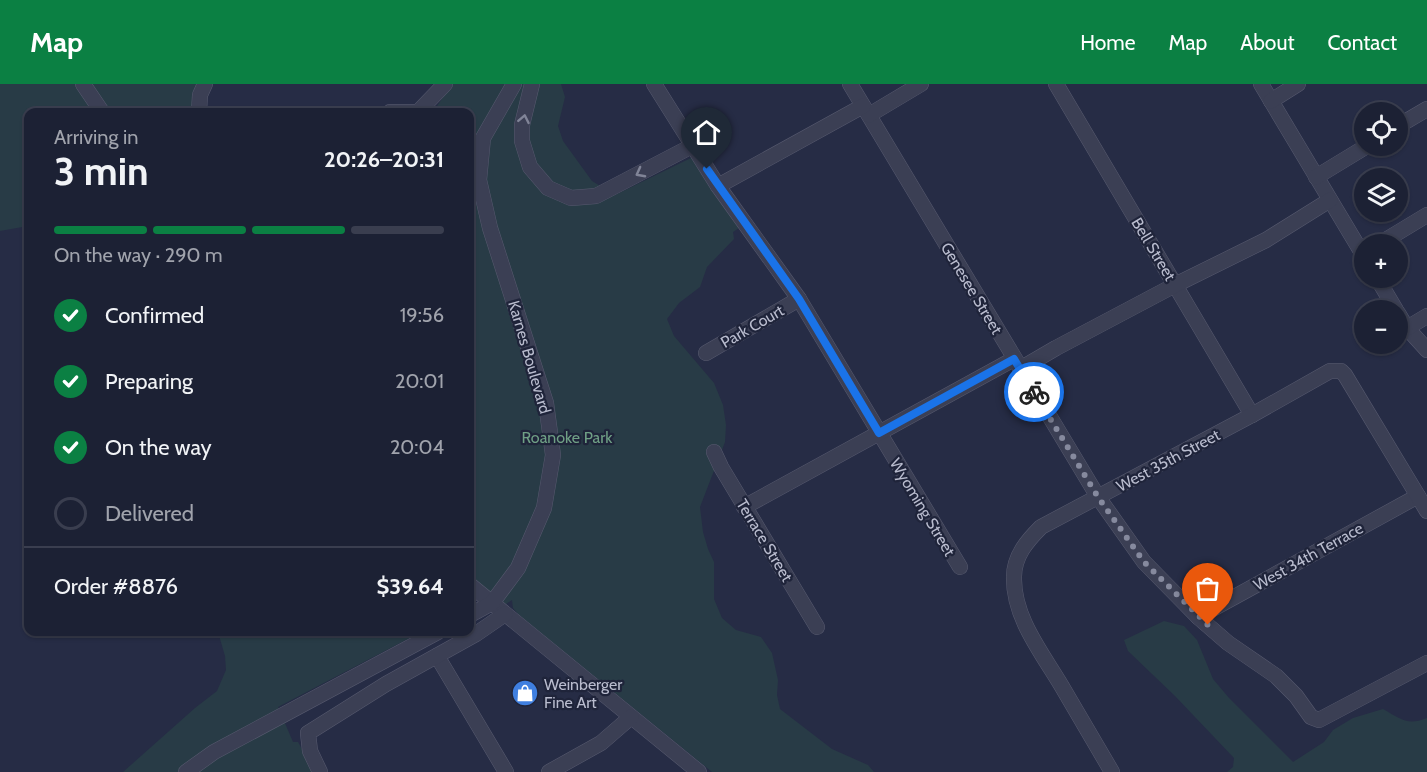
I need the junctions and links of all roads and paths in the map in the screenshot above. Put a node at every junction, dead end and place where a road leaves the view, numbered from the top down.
1 (83, 84) edge
2 (205, 84) edge
3 (445, 84) edge
4 (514, 84) edge
5 (532, 84) edge
6 (654, 84) edge
7 (850, 84) edge
8 (921, 84) edge
9 (1056, 84) edge
10 (1261, 84) edge
11 (1298, 84) edge
12 (1270, 100) junction
13 (99, 108) edge
14 (199, 108) edge
15 (422, 108) edge
16 (1427, 109) edge
17 (866, 110) junction
18 (1408, 120) edge
19 (692, 146) junction
20 (1354, 154) edge
21 (1316, 177) junction
22 (718, 186) junction
23 (1330, 200) junction
24 (1427, 215) edge
25 (1396, 234) edge
26 (1354, 239) edge
27 (1175, 285) junction
28 (799, 299) junction
29 (1427, 316) edge
30 (1408, 327) edge
31 (1408, 329) edge
32 (1427, 350) edge
33 (706, 353) dead end
34 (1017, 364) junction
35 (1252, 415) junction
36 (879, 433) junction
37 (714, 452) dead end
38 (1418, 496) junction
39 (1098, 497) junction
40 (744, 507) junction
41 (1427, 511) edge
42 (960, 567) dead end
43 (474, 588) edge
44 (492, 603) junction
45 (474, 613) edge
46 (505, 614) junction
47 (1198, 617) junction
48 (817, 627) dead end
49 (474, 635) edge
50 (431, 636) edge
51 (472, 636) edge
52 (436, 656) junction
53 (1427, 663) edge
54 (631, 717) junction
55 (186, 772) edge
56 (320, 772) edge
57 (506, 772) edge
58 (549, 772) edge
59 (699, 772) edge
60 (1112, 772) edge

1 - 13 street
2 - 14 street
3 - 15 street
4 - 44 street, Karnes Boulevard
19 -> 5 street
6 - 19 street, Wyoming Street
7 - 17 street, Genesee Street
8 - 17 street
9 - 27 street, Bell Street
10 - 12 street
11 - 12 street
12 - 21 street
16 - 18 street
17 - 22 street
17 - 34 street, Genesee Street
19 - 22 street, Wyoming Street
20 - 21 street
21 - 23 street
22 - 28 street, Wyoming Street
23 - 26 street
23 - 27 street
24 - 25 street
27 - 34 street
27 - 35 street, Bell Street
28 - 33 street, Park Court
28 - 36 street, Wyoming Street
29 - 30 street
31 - 32 street
34 - 36 street
34 - 39 street, Genesee Street
35 - 38 street, West 35th Street
35 - 39 street, West 35th Street
36 - 40 street
36 - 42 street, Wyoming Street
37 - 40 street, Terrace Street
38 - 41 street
38 - 47 street, West 34th Terrace
39 - 47 street, Genesee Street
39 - 60 street, West 35th Street
40 - 48 street, Terrace Street
43 - 44 street
44 - 45 street, Karnes Boulevard
44 - 46 street
46 - 49 street
46 - 54 street
47 - 53 street, Genesee Street
50 - 55 street
51 - 52 street
52 - 56 street
52 - 57 street
54 - 58 street
54 - 59 street

